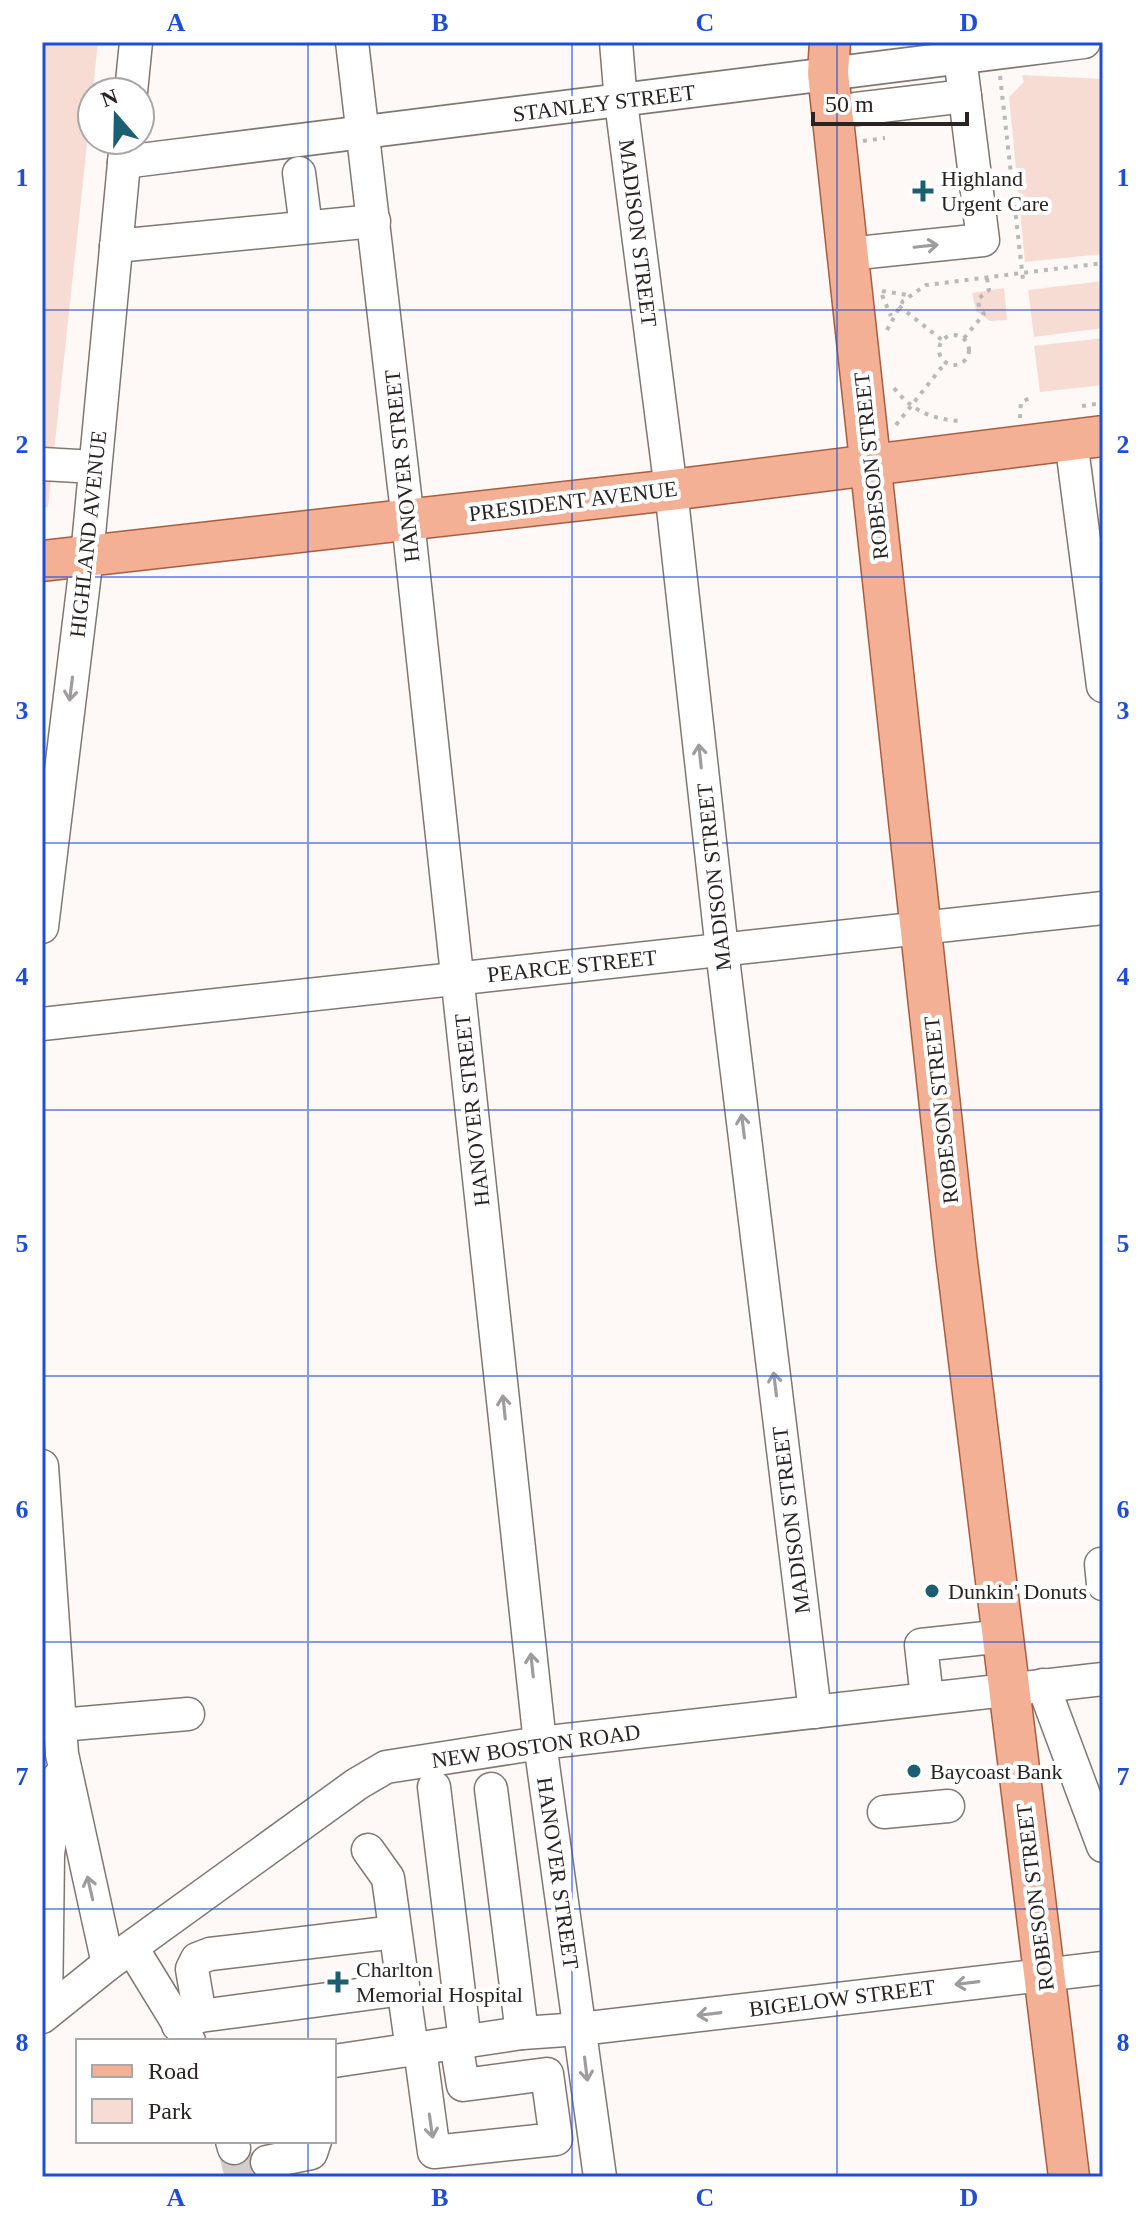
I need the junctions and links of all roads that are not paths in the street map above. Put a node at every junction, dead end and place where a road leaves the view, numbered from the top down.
1 (136, 42) edge
2 (352, 42) edge
3 (616, 42) edge
4 (1084, 42) edge
5 (829, 57) edge
6 (960, 57) junction
7 (133, 76) edge
8 (965, 96) junction
9 (621, 102) junction
10 (856, 109) dead end
11 (364, 133) junction
12 (156, 149) edge
13 (125, 156) edge
14 (299, 173) dead end
15 (374, 221) junction
16 (306, 227) junction
17 (116, 246) junction
18 (848, 254) junction
19 (1082, 428) edge
20 (871, 463) junction
21 (42, 464) edge
22 (95, 467) junction
23 (671, 490) junction
24 (408, 521) junction
25 (87, 556) junction
26 (42, 561) edge
27 (1096, 572) edge
28 (1103, 686) edge
29 (1103, 908) edge
30 (42, 927) edge
31 (922, 928) junction
32 (722, 950) junction
33 (458, 978) junction
34 (42, 1024) edge
35 (42, 1466) edge
36 (45, 1537) edge
37 (47, 1590) edge
38 (1004, 1636) junction
39 (1103, 1679) edge
40 (1027, 1686) junction
41 (927, 1698) junction
42 (815, 1712) junction
43 (188, 1714) dead end
44 (56, 1739) edge
45 (540, 1743) junction
46 (434, 1787) dead end
47 (491, 1789) dead end
48 (948, 1812) dead end
49 (887, 1817) dead end
50 (1103, 1846) edge
51 (368, 1850) dead end
52 (395, 1932) junction
53 (120, 1956) junction
54 (1103, 1968) edge
55 (1044, 1974) junction
56 (403, 1989) junction
57 (44, 2015) edge
58 (189, 2027) edge
59 (580, 2029) junction
60 (522, 2033) junction
61 (461, 2042) junction
62 (416, 2049) junction
63 (336, 2061) edge
64 (314, 2143) edge
65 (267, 2162) tunnel mouth
66 (600, 2177) edge
67 (1069, 2177) edge

1 - 7 street
2 - 11 street, HANOVER STREET
3 - 9 street, MADISON STREET
4 - 6 street, STANLEY STREET
5 - 6 street, STANLEY STREET
5 - 9 street, STANLEY STREET
5 - 18 main road, ROBESON STREET
6 - 8 street
8 - 10 street
18 -> 8 street
9 - 11 street, STANLEY STREET
9 - 23 street, MADISON STREET
11 - 12 street, STANLEY STREET
11 - 15 street, HANOVER STREET
13 - 17 street, HIGHLAND AVENUE
14 - 16 street
15 - 16 street
15 - 24 street, HANOVER STREET
16 - 17 street
17 - 22 street, HIGHLAND AVENUE
18 - 20 main road, ROBESON STREET
19 - 20 main road, PRESIDENT AVENUE
19 - 27 street
20 - 23 main road, PRESIDENT AVENUE
20 - 31 main road, ROBESON STREET
21 - 22 street
22 - 25 street, HIGHLAND AVENUE
23 - 24 main road, PRESIDENT AVENUE
32 -> 23 street, MADISON STREET
24 - 25 main road, PRESIDENT AVENUE
24 - 33 street, HANOVER STREET
25 - 26 main road, PRESIDENT AVENUE
25 -> 30 street, HIGHLAND AVENUE
27 - 28 street
29 - 31 street, PEARCE STREET
31 - 32 street, PEARCE STREET
31 - 38 main road, ROBESON STREET
32 - 33 street, PEARCE STREET
42 -> 32 street, MADISON STREET
33 - 34 street, PEARCE STREET
45 -> 33 street, HANOVER STREET
35 - 36 street
36 - 37 street
37 - 44 street
38 - 40 main road, ROBESON STREET
38 - 41 street
39 - 40 street, NEW BOSTON ROAD
40 - 41 street, NEW BOSTON ROAD
40 - 50 street
40 - 55 main road, ROBESON STREET
41 - 42 street, NEW BOSTON ROAD
42 - 45 street, NEW BOSTON ROAD
43 - 44 street
53 -> 44 street
44 - 57 street
45 - 53 street, NEW BOSTON ROAD
45 - 59 street, HANOVER STREET
46 - 61 street
47 - 60 street
48 - 49 street
51 - 52 street
52 - 56 street
52 - 58 street
53 - 57 street, NEW BOSTON ROAD
53 - 58 street
54 - 55 street, BIGELOW STREET
55 -> 59 street, BIGELOW STREET
55 - 67 main road, ROBESON STREET
56 - 58 street
56 - 62 street
59 - 60 street, BIGELOW STREET
59 -> 66 street, HANOVER STREET
60 - 61 street, BIGELOW STREET
61 - 62 street, BIGELOW STREET
62 -> 61 street
62 - 63 street, BIGELOW STREET
64 - 65 street

